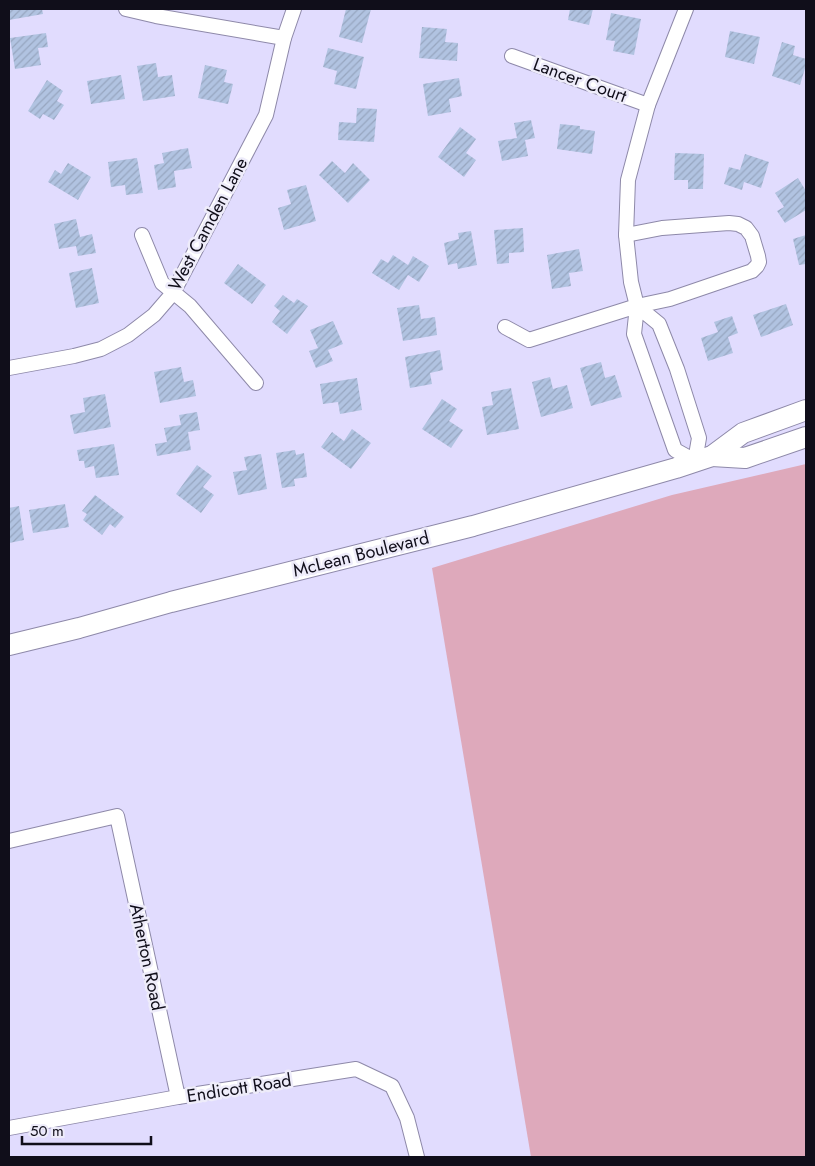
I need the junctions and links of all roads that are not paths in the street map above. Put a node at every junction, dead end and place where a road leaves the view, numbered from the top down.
1 (126, 9) edge
2 (294, 9) edge
3 (686, 9) edge
4 (284, 38) junction
5 (512, 56) dead end
6 (648, 105) junction
7 (142, 235) dead end
8 (626, 235) junction
9 (173, 293) junction
10 (637, 306) junction
11 (505, 327) dead end
12 (9, 368) edge
13 (256, 383) dead end
14 (806, 410) edge
15 (806, 437) edge
16 (703, 459) junction
17 (9, 645) edge
18 (9, 841) edge
19 (178, 1097) junction
20 (9, 1128) edge
21 (417, 1157) edge

1 - 4 street
2 - 4 street, West Camden Lane
3 - 6 street
4 - 9 street, West Camden Lane
5 - 6 street, Lancer Court
6 - 8 street
7 - 9 street
8 - 10 street
8 - 10 street
9 - 12 street, West Camden Lane
9 - 13 street
10 - 11 street
10 - 16 street
10 - 16 street
14 - 16 main road, McLean Boulevard
15 - 16 main road, McLean Boulevard
16 - 17 main road, McLean Boulevard
18 - 19 street, Atherton Road
19 - 20 street, Endicott Road
19 - 21 street, Endicott Road

